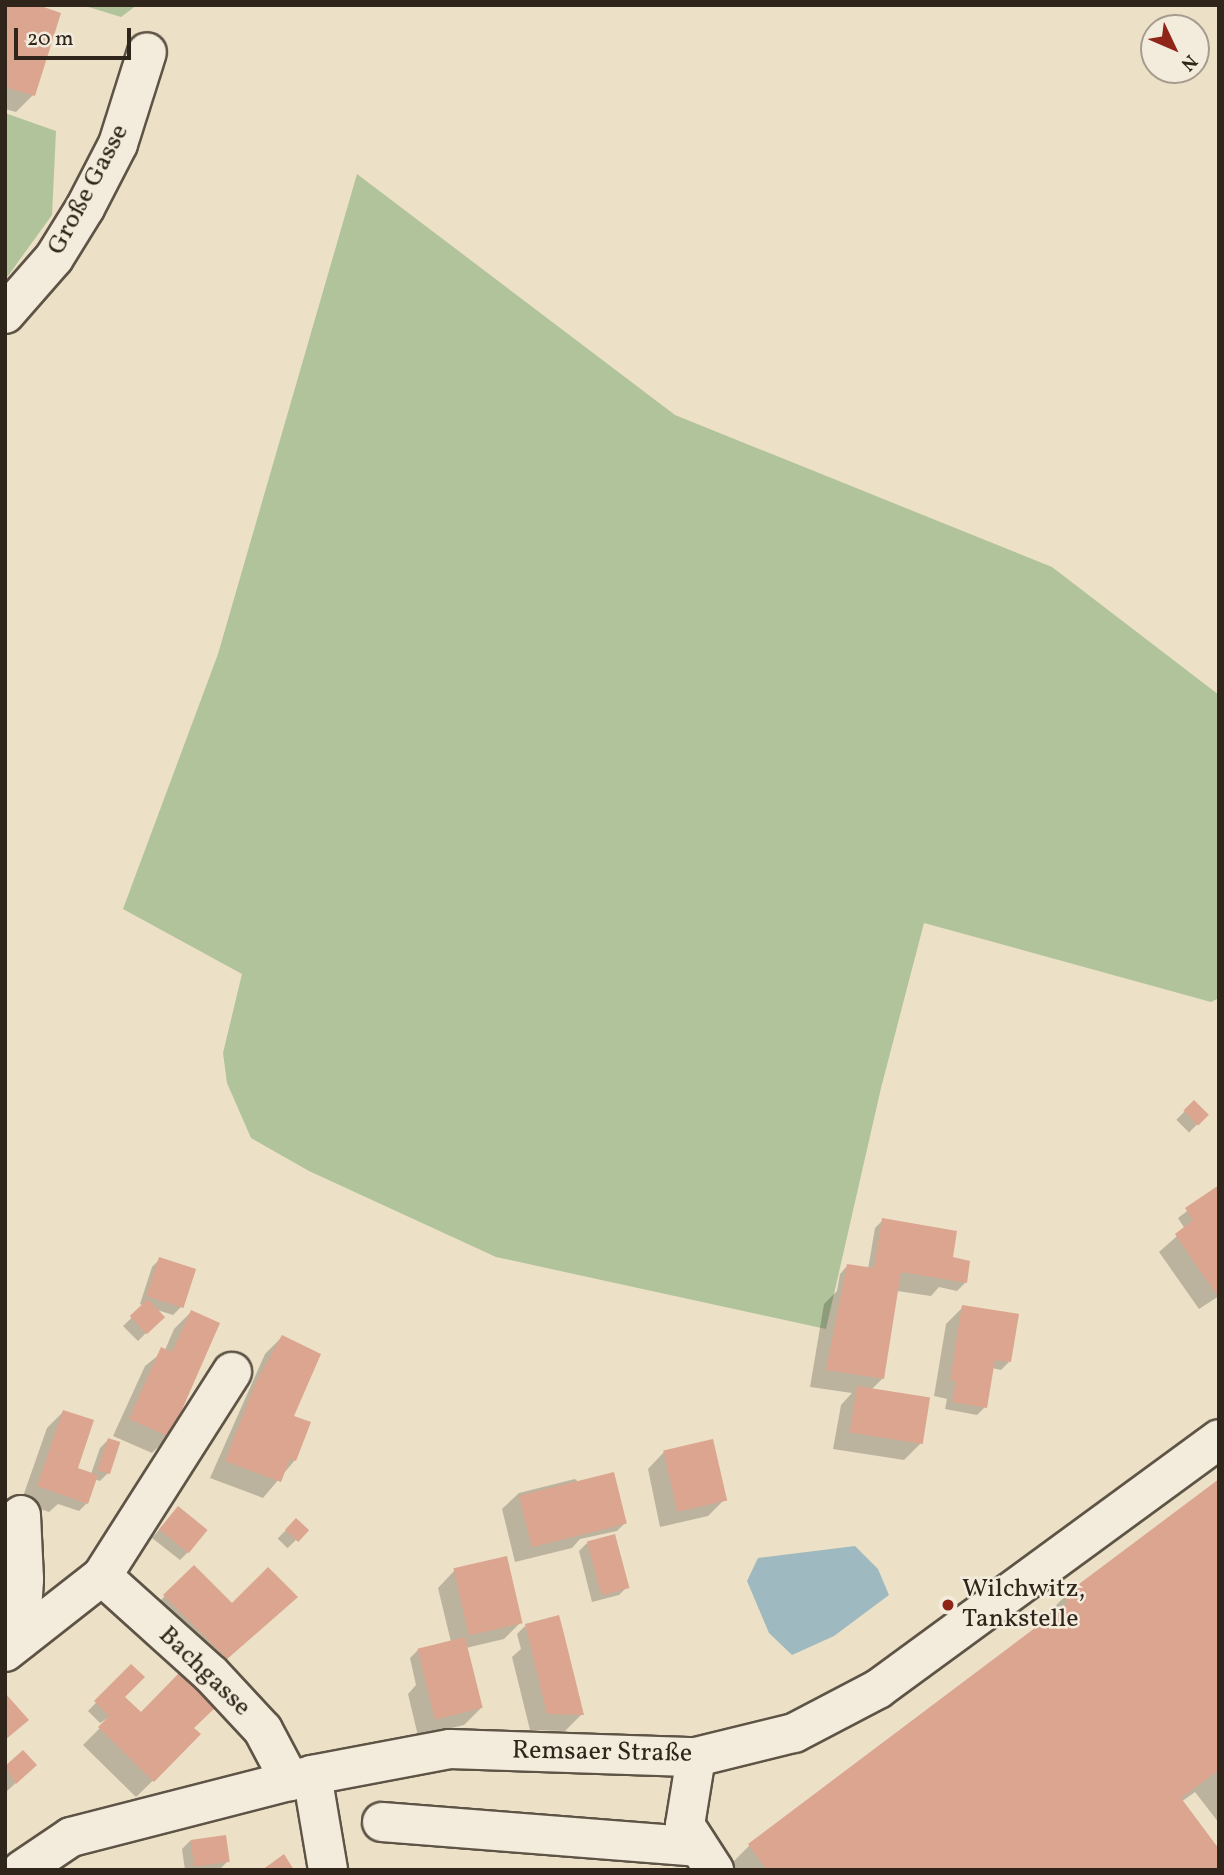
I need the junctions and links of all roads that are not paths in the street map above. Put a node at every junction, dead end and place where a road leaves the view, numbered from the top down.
1 (147, 52) dead end
2 (5, 314) edge
3 (232, 1372) dead end
4 (1219, 1439) edge
5 (20, 1515) dead end
6 (102, 1576) junction
7 (13, 1646) edge
8 (696, 1757) junction
9 (301, 1778) junction
10 (382, 1822) dead end
11 (706, 1858) edge
12 (22, 1870) edge
13 (328, 1870) edge

1 - 2 street, Große Gasse
3 - 6 street
4 - 8 street, Remsaer Straße
5 - 7 street
6 - 7 street
6 - 9 street, Bachgasse
8 - 9 street, Remsaer Straße
8 - 11 street
9 - 12 street, Remsaer Straße
9 - 13 street
10 - 11 street

